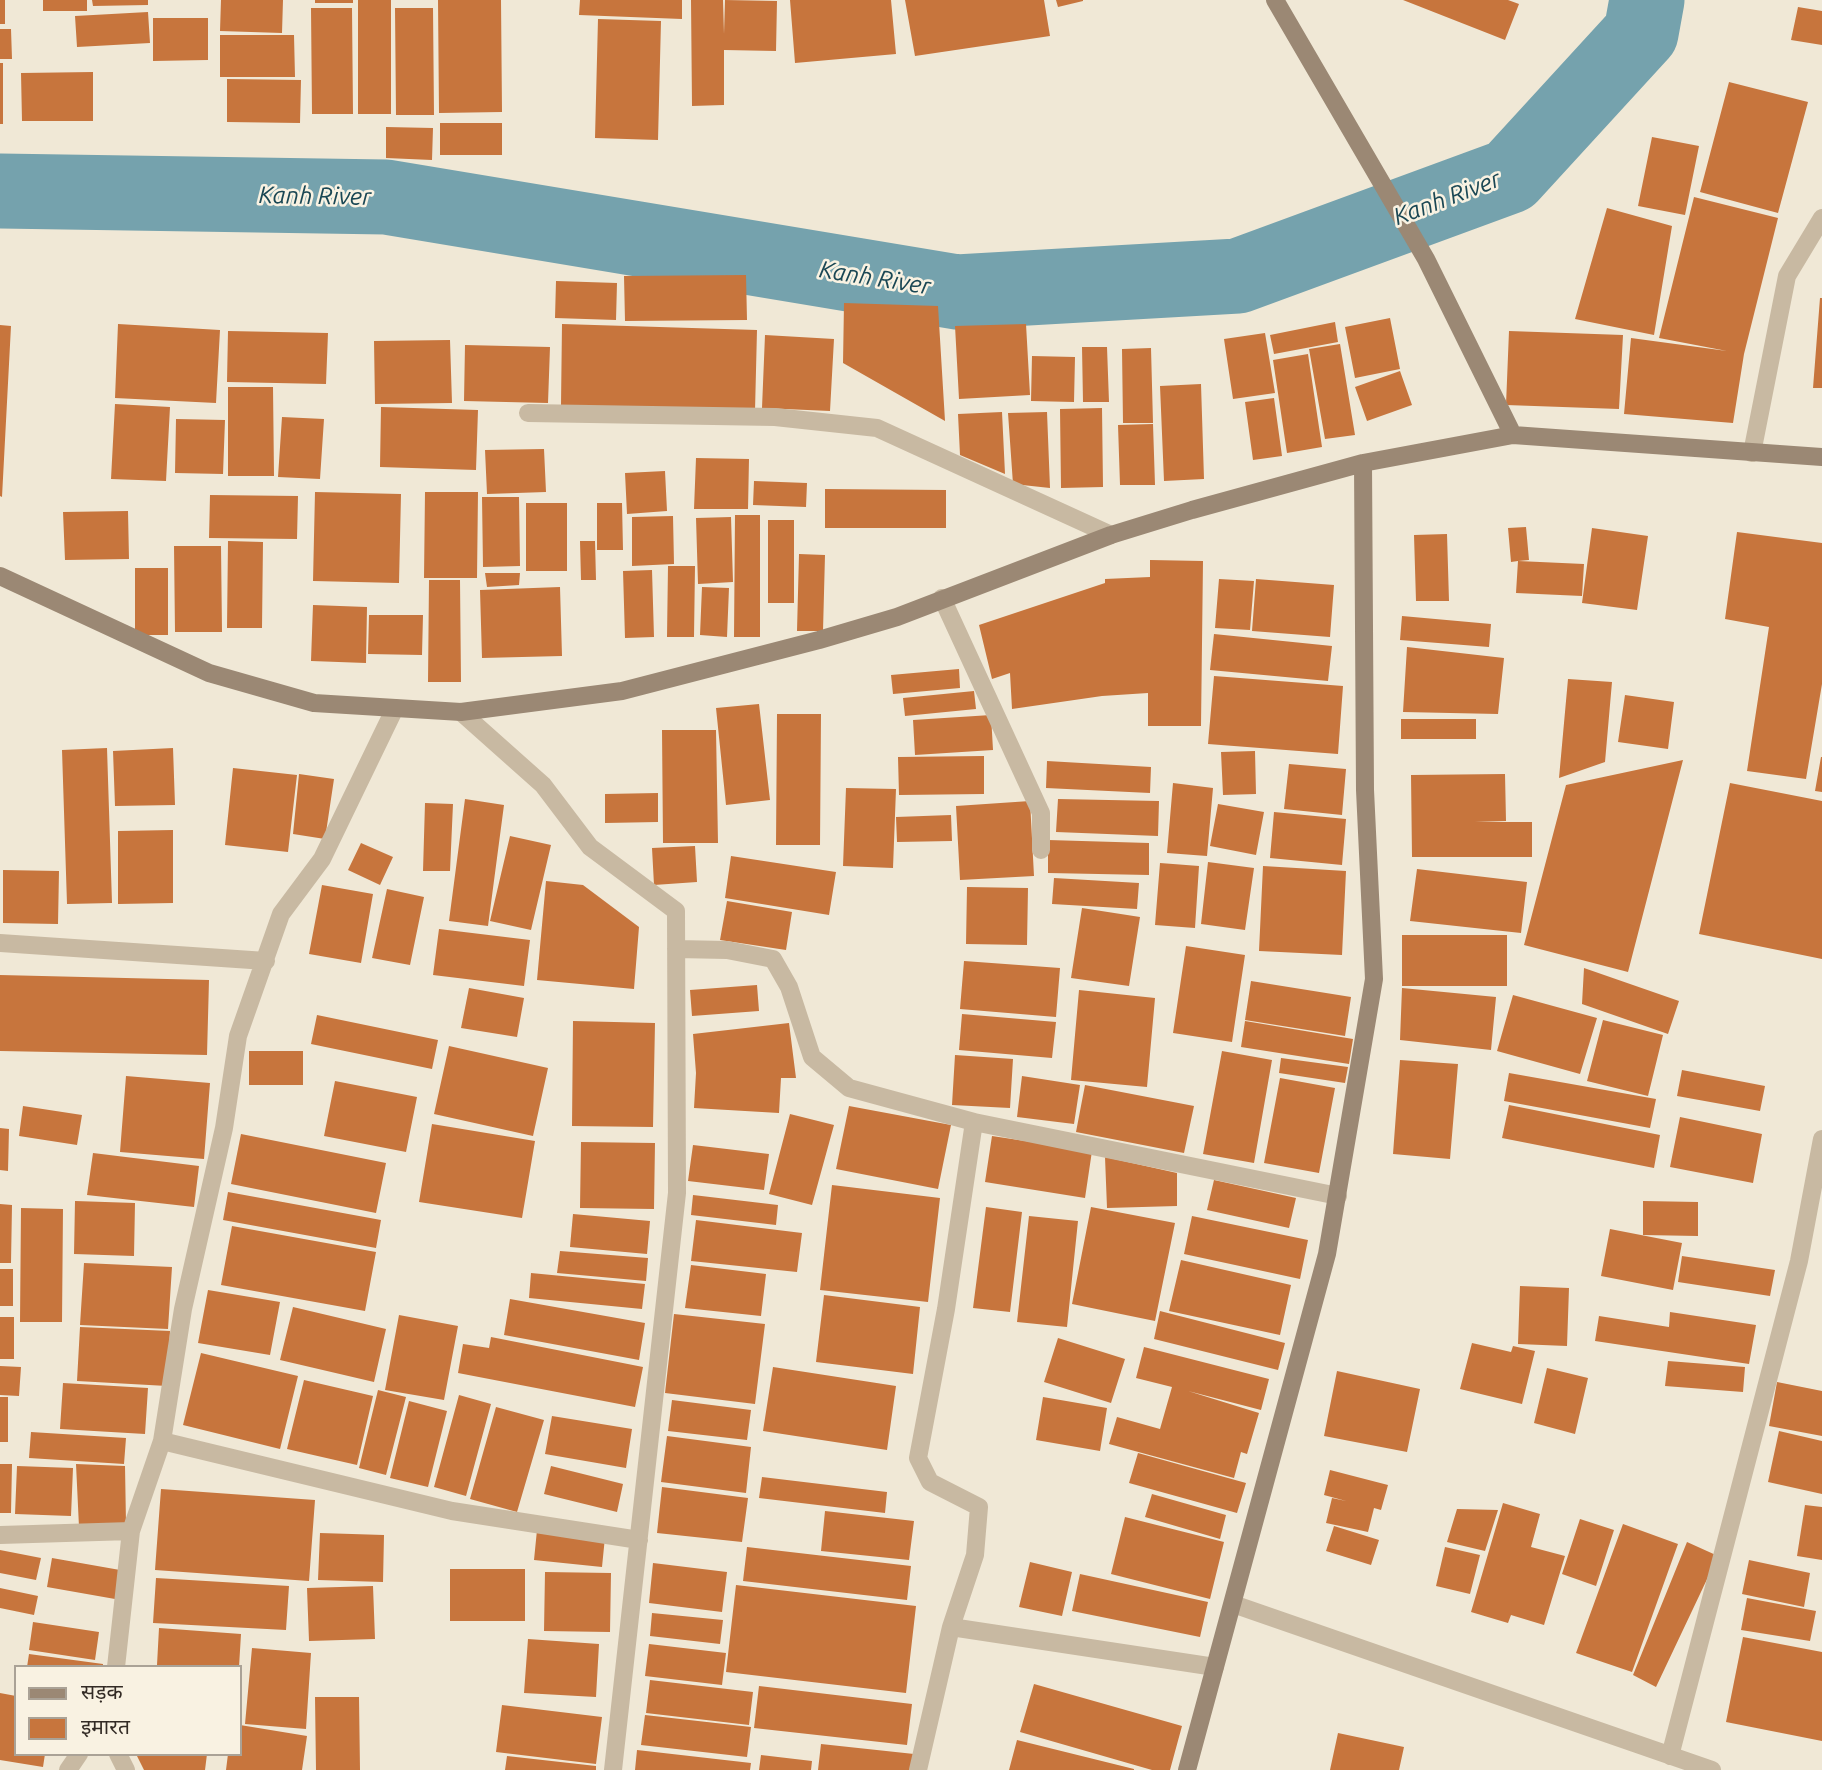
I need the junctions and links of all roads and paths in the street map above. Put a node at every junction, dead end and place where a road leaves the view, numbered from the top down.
1 (1275, 0) edge
2 (1822, 218) edge
3 (527, 413) dead end
4 (1513, 435) junction
5 (1752, 453) junction
6 (1822, 457) edge
7 (1363, 463) junction
8 (1111, 535) junction
9 (0, 576) edge
10 (942, 598) junction
11 (395, 708) junction
12 (461, 712) junction
13 (1041, 850) dead end
14 (0, 943) edge
15 (676, 949) junction
16 (266, 961) junction
17 (974, 1122) junction
18 (1822, 1139) edge
19 (1338, 1196) junction
20 (162, 1440) junction
21 (131, 1531) junction
22 (0, 1535) edge
23 (639, 1540) junction
24 (1233, 1604) junction
25 (951, 1627) junction
26 (116, 1665) edge
27 (1216, 1667) junction
28 (1670, 1756) junction
29 (613, 1770) edge
30 (918, 1770) edge
31 (1187, 1770) edge
32 (1712, 1770) edge

1 - 4 street
2 - 5 street
3 - 8 street
4 - 5 street
4 - 7 street
5 - 6 street
7 - 8 street
7 - 19 street
8 - 10 street
9 - 11 street
10 - 12 street
10 - 13 street
11 - 12 street
11 - 16 street
12 - 15 street
14 - 16 street
15 - 17 street
15 - 23 street
16 - 20 street
17 - 19 street
17 - 25 street
18 - 28 street
19 - 24 street
20 - 21 street
20 - 23 street
21 - 22 street
21 - 26 street
23 - 29 street
24 - 27 street
24 - 28 street
25 - 27 street
25 - 30 street
27 - 31 street
28 - 32 street

